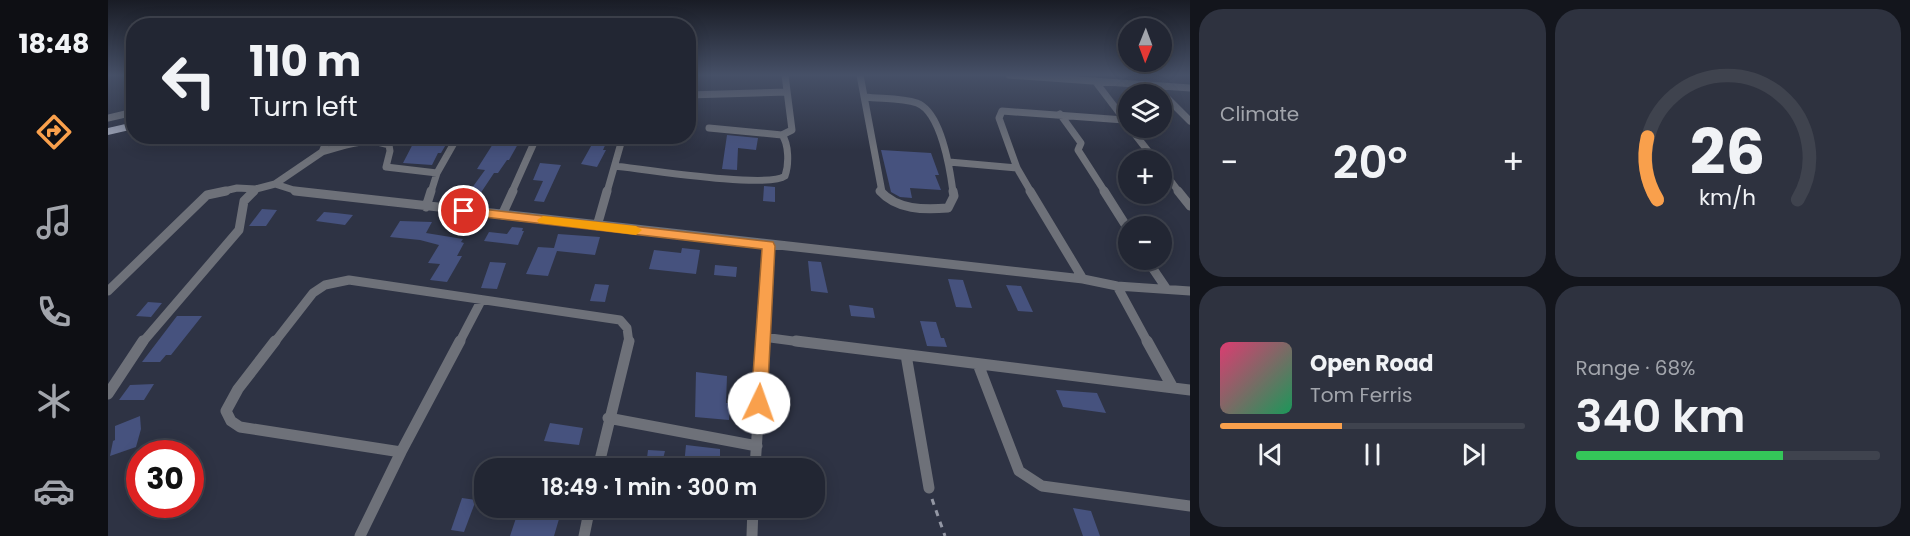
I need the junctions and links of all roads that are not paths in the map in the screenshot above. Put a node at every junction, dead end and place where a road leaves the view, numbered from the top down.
1 (788, 100) edge
2 (865, 100) edge
3 (891, 100) edge
4 (1172, 103) edge
5 (126, 114) edge
6 (1060, 114) junction
7 (108, 118) edge
8 (1190, 122) edge
9 (1118, 123) edge
10 (126, 127) edge
11 (709, 128) dead end
12 (108, 132) edge
13 (782, 135) junction
14 (326, 144) edge
15 (353, 144) edge
16 (386, 144) edge
17 (453, 144) edge
18 (533, 144) edge
19 (621, 144) edge
20 (322, 152) junction
21 (949, 162) junction
22 (615, 166) junction
23 (1017, 168) junction
24 (437, 173) junction
25 (1172, 182) edge
26 (275, 184) junction
27 (256, 189) junction
28 (1190, 206) edge
29 (426, 207) junction
30 (502, 215) junction
31 (1120, 216) edge
32 (597, 226) junction
33 (769, 246) junction
34 (1154, 270) edge
35 (1083, 279) junction
36 (1117, 286) junction
37 (1166, 288) junction
38 (108, 291) edge
39 (1190, 291) edge
40 (481, 301) junction
41 (763, 337) junction
42 (906, 355) junction
43 (978, 364) junction
44 (1173, 388) junction
45 (1190, 391) edge
46 (108, 394) edge
47 (608, 418) junction
48 (757, 446) junction
49 (401, 452) junction
50 (600, 458) edge
51 (756, 458) edge
52 (928, 488) road end
53 (1190, 506) edge
54 (588, 518) edge
55 (753, 518) edge
56 (360, 536) edge
57 (584, 536) edge
58 (752, 536) edge

1 - 13 street
2 - 21 street
3 - 21 street
4 - 8 street
5 - 7 street
6 - 9 street
6 - 23 street
6 - 31 street
10 - 12 main road
11 - 13 street
13 - 22 street
14 - 20 street
15 - 20 street
16 - 24 street
17 - 24 street
18 - 30 street
19 - 22 street
20 - 26 street
21 - 23 street
22 - 32 street
23 - 35 street
24 - 29 street
25 - 28 street
26 - 27 street
26 - 29 street
27 - 38 street
27 - 46 street
29 - 30 street
30 - 32 street
32 - 33 street
33 - 35 street
33 - 41 street
34 - 37 street
35 - 36 street
36 - 37 street
36 - 44 street
37 - 39 street
40 - 47 street
40 - 49 street
40 - 49 street
41 - 42 street
41 - 48 street
42 - 43 street
42 - 52 street
43 - 44 street
43 - 53 street
44 - 45 street
47 - 48 street
47 - 50 street
48 - 51 street
49 - 56 street
54 - 57 street
55 - 58 street

